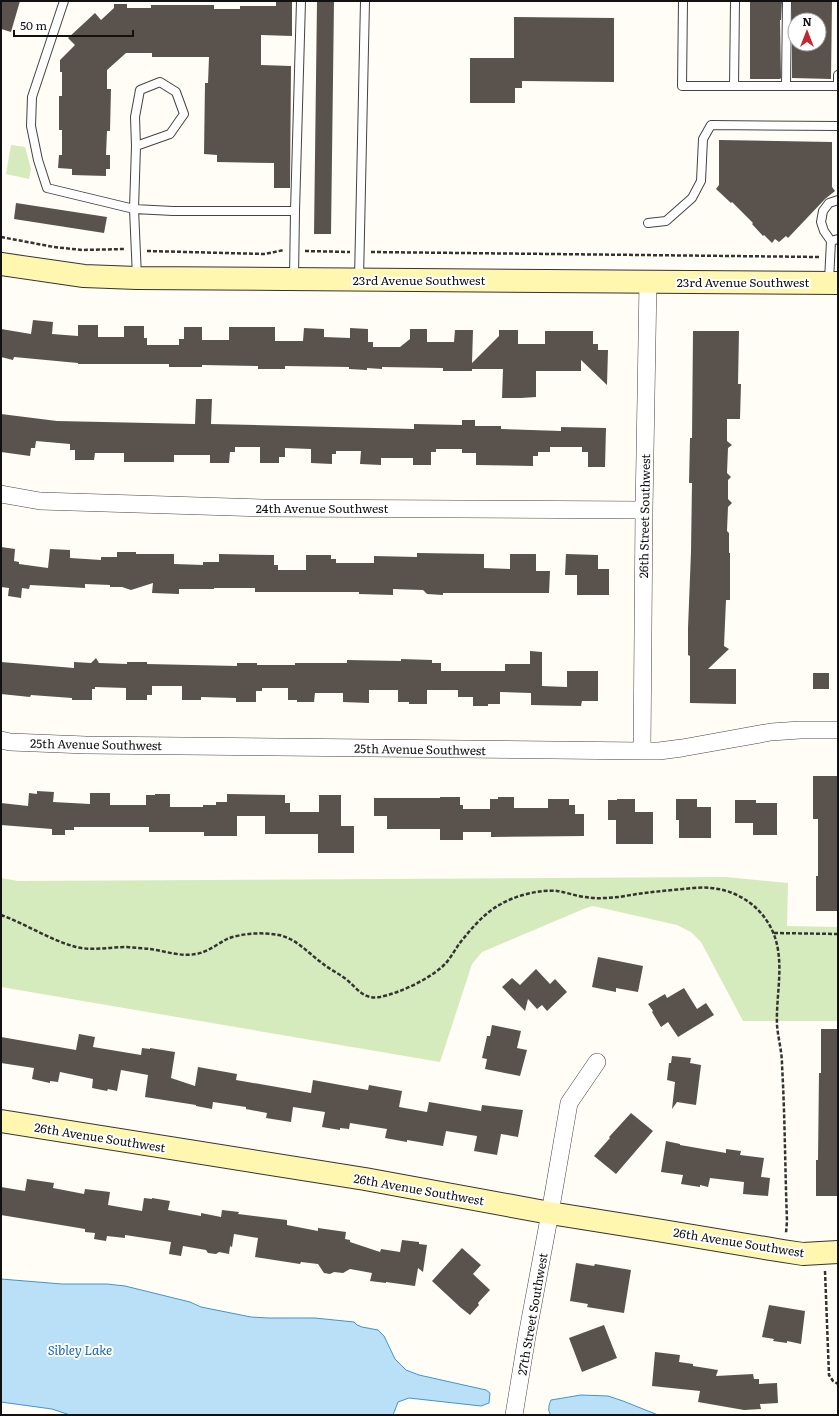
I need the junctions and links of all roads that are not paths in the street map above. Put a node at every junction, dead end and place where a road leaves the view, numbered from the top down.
1 (64, 1) edge
2 (301, 1) edge
3 (365, 1) edge
4 (683, 1) edge
5 (736, 1) edge
6 (787, 1) edge
7 (838, 75) edge
8 (734, 86) junction
9 (786, 86) junction
10 (838, 86) edge
11 (838, 126) edge
12 (136, 146) junction
13 (838, 200) edge
14 (134, 209) junction
15 (295, 211) junction
16 (648, 223) dead end
17 (835, 240) edge
18 (1, 264) edge
19 (137, 278) junction
20 (294, 280) junction
21 (359, 280) junction
22 (648, 282) junction
23 (833, 283) edge
24 (1, 494) edge
25 (644, 510) junction
26 (838, 730) edge
27 (1, 740) edge
28 (642, 751) junction
29 (597, 1062) dead end
30 (1, 1121) edge
31 (550, 1213) junction
32 (831, 1253) edge
33 (514, 1415) edge

1 - 14 lane
2 - 15 lane
3 - 21 lane
4 - 8 lane
5 - 8 lane
6 - 9 lane
7 - 10 lane
8 - 9 lane
9 - 10 lane
11 - 16 lane
12 - 12 lane
12 - 14 lane
13 - 17 lane
14 - 15 lane
14 - 19 lane
15 - 20 lane
17 - 23 lane
18 - 19 street, 23rd Avenue Southwest
19 - 20 street, 23rd Avenue Southwest
20 - 21 street, 23rd Avenue Southwest
21 - 22 street, 23rd Avenue Southwest
22 - 23 street, 23rd Avenue Southwest
22 - 25 street, 26th Street Southwest
24 - 25 street, 24th Avenue Southwest
25 - 28 street, 26th Street Southwest
26 - 28 street, 25th Avenue Southwest
27 - 28 street, 25th Avenue Southwest
29 - 31 street, 27th Street Southwest
30 - 31 street, 26th Avenue Southwest
31 - 32 street, 26th Avenue Southwest
31 - 33 street, 27th Street Southwest

